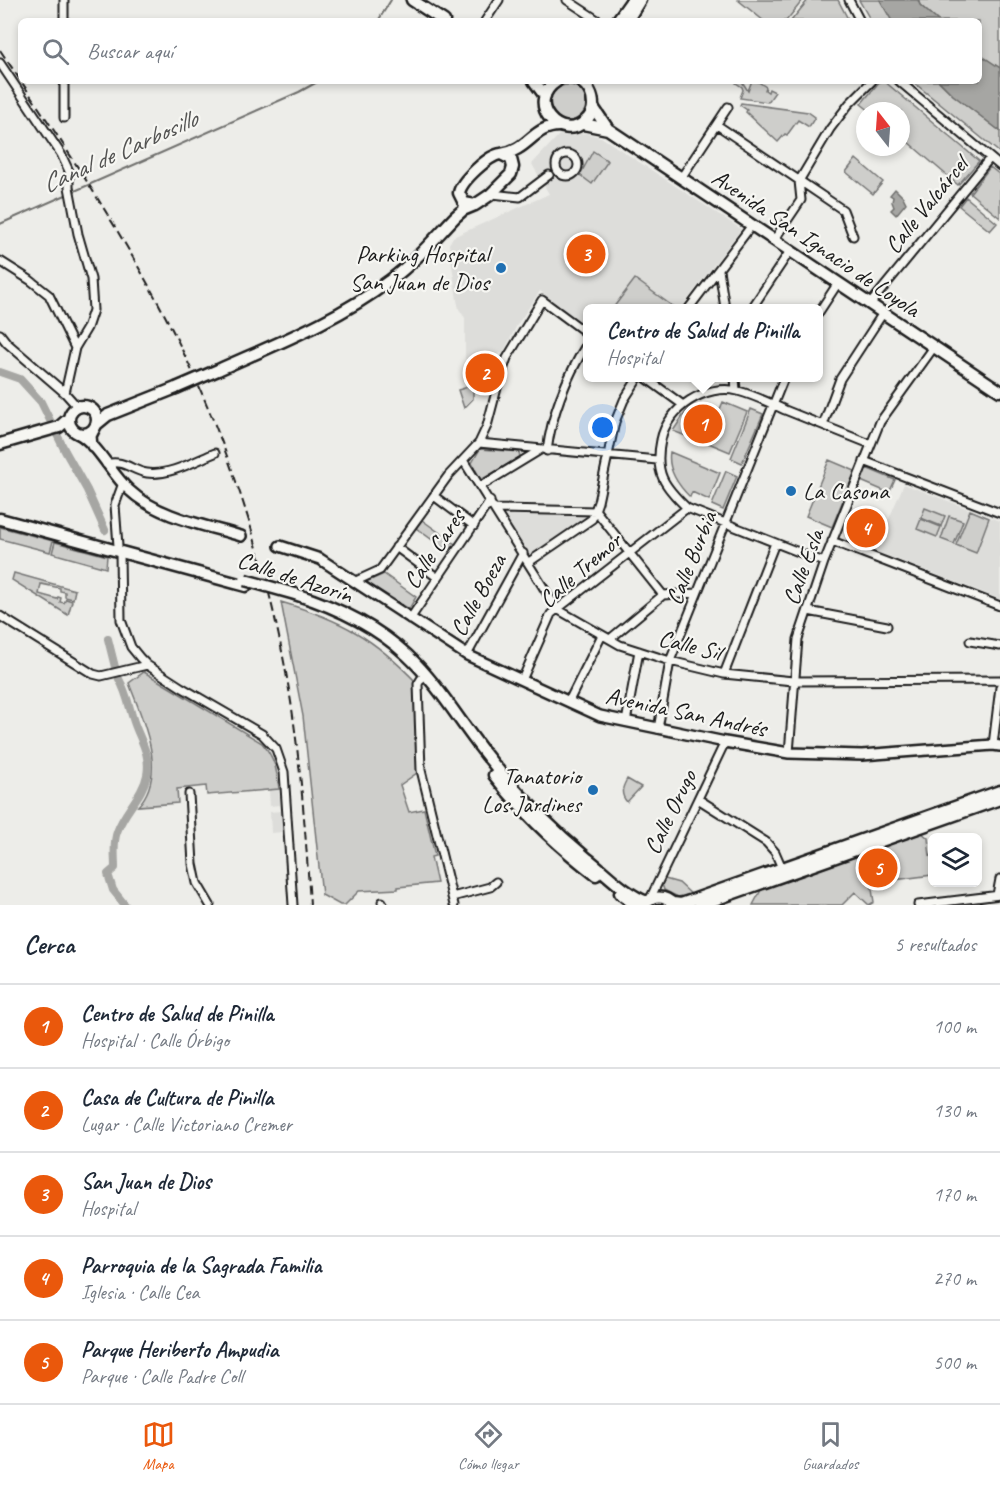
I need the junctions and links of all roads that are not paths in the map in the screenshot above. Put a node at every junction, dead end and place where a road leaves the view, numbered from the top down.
1 (64, 0) edge
2 (412, 0) edge
3 (499, 0) edge
4 (567, 0) edge
5 (849, 0) edge
6 (64, 18) edge
7 (439, 18) edge
8 (487, 18) edge
9 (594, 18) edge
10 (858, 18) edge
11 (0, 63) edge
12 (64, 84) edge
13 (536, 84) edge
14 (552, 84) edge
15 (869, 84) edge
16 (903, 84) edge
17 (590, 86) edge
18 (545, 96) junction
19 (728, 107) dead end
20 (544, 108) junction
21 (593, 108) junction
22 (64, 118) dead end
23 (583, 124) junction
24 (717, 125) junction
25 (559, 126) junction
26 (540, 129) junction
27 (608, 129) junction
28 (520, 148) junction
29 (501, 154) junction
30 (990, 158) junction
31 (1000, 166) edge
32 (513, 167) junction
33 (557, 169) dead end
34 (681, 178) junction
35 (505, 180) junction
36 (799, 181) junction
37 (490, 195) junction
38 (460, 196) junction
39 (511, 197) junction
40 (475, 205) junction
41 (455, 217) junction
42 (752, 225) junction
43 (853, 236) dead end
44 (774, 240) junction
45 (790, 251) junction
46 (0, 261) edge
47 (719, 270) junction
48 (838, 283) junction
49 (693, 304) edge
50 (724, 304) edge
51 (755, 304) edge
52 (870, 304) junction
53 (823, 306) edge
54 (884, 313) junction
55 (583, 330) edge
56 (0, 334) edge
57 (931, 345) junction
58 (75, 348) junction
59 (583, 350) edge
60 (635, 382) edge
61 (651, 382) edge
62 (735, 382) edge
63 (782, 382) edge
64 (736, 390) junction
65 (1000, 391) edge
66 (65, 393) junction
67 (683, 405) junction
68 (773, 405) junction
69 (92, 409) junction
70 (108, 414) junction
71 (74, 417) junction
72 (823, 425) junction
73 (95, 427) junction
74 (479, 443) junction
75 (0, 444) edge
76 (870, 444) junction
77 (92, 446) junction
78 (543, 450) junction
79 (215, 453) dead end
80 (609, 456) junction
81 (463, 460) junction
82 (657, 460) junction
83 (864, 461) junction
84 (106, 464) junction
85 (123, 483) junction
86 (481, 486) junction
87 (434, 496) junction
88 (490, 501) junction
89 (687, 508) junction
90 (495, 509) junction
91 (596, 511) junction
92 (0, 513) edge
93 (1000, 513) edge
94 (0, 519) edge
95 (725, 524) junction
96 (474, 525) junction
97 (241, 536) dead end
98 (832, 542) junction
99 (775, 543) junction
100 (279, 546) dead end
101 (396, 547) junction
102 (119, 549) junction
103 (629, 552) junction
104 (523, 553) junction
105 (529, 562) junction
106 (824, 562) junction
107 (438, 578) junction
108 (356, 581) junction
109 (697, 593) junction
110 (663, 595) junction
111 (296, 597) junction
112 (1000, 606) edge
113 (558, 609) junction
114 (808, 611) junction
115 (0, 616) edge
116 (410, 619) junction
117 (887, 626) dead end
118 (602, 635) junction
119 (610, 639) junction
120 (970, 641) dead end
121 (1000, 646) edge
122 (639, 651) junction
123 (467, 655) junction
124 (670, 661) junction
125 (147, 665) junction
126 (724, 674) junction
127 (421, 679) junction
128 (522, 680) junction
129 (1000, 680) edge
130 (793, 681) junction
131 (1000, 687) edge
132 (569, 701) junction
133 (626, 722) junction
134 (658, 729) junction
135 (725, 742) junction
136 (992, 745) edge
137 (789, 753) junction
138 (1000, 753) edge
139 (1000, 791) edge
140 (189, 794) dead end
141 (698, 799) junction
142 (1000, 800) edge
143 (782, 868) junction
144 (1000, 879) edge
145 (496, 882) dead end
146 (998, 895) edge
147 (452, 897) junction
148 (647, 902) edge
149 (674, 904) edge
150 (210, 905) edge
151 (293, 905) edge
152 (454, 905) edge
153 (635, 905) edge
154 (700, 905) edge
155 (918, 905) edge

1 - 6 street
2 - 7 main road
3 - 8 street
4 - 9 street
5 - 10 street
11 - 58 street
12 - 22 street
13 - 18 main road
14 - 18 main road
15 - 36 street
16 - 30 street
17 - 21 main road
18 - 20 main road
19 - 24 street
20 - 25 main road
20 - 26 main road
21 - 23 main road
21 - 27 main road
23 - 25 main road
23 - 27 main road
24 - 34 street
24 - 36 street
25 - 26 main road
26 - 28 main road
27 - 34 main road, Avenida San Ignacio de Loyola
28 - 29 main road
28 - 32 main road
29 - 32 main road
29 - 38 main road
30 - 31 street
30 - 52 street, Calle Valcárcel
32 - 35 main road
33 - 39 street
34 - 42 main road, Avenida San Ignacio de Loyola
35 - 37 main road
35 - 39 street
36 - 43 street
36 - 44 street
37 - 39 street
37 - 40 main road
38 - 40 main road
38 - 41 main road
40 - 41 main road
41 - 70 main road, bridge
42 - 44 main road, Avenida San Ignacio de Loyola
42 - 47 street
44 - 45 main road, Avenida San Ignacio de Loyola
45 - 48 main road, Avenida San Ignacio de Loyola
45 - 51 street
46 - 58 street
47 - 49 street
47 - 50 street
48 - 52 main road, Avenida San Ignacio de Loyola
48 - 53 street
52 - 54 main road, Avenida San Ignacio de Loyola
54 - 57 main road, Avenida San Ignacio de Loyola
54 - 72 street
55 - 74 street
56 - 66 street
57 - 65 main road, Avenida San Ignacio de Loyola
57 - 76 street, Calle Esla
58 - 66 street
59 - 78 street
60 - 80 street
61 - 67 street
62 - 64 street
63 - 68 street, Calle Burbia
64 - 67 street
64 - 68 street
66 - 71 street
67 - 82 street
68 - 72 street
68 - 95 street, Calle Burbia
69 - 70 main road
69 - 71 main road
69 - 73 main road
70 - 73 main road
71 - 73 main road
71 - 75 main road
71 - 77 street
72 - 76 street
73 - 77 street
74 - 78 street
74 - 81 street
76 - 83 street, Calle Esla
77 - 84 street
78 - 80 street
78 - 86 street
79 - 84 street
80 - 82 street
80 - 91 street
81 - 86 street, Calle Sil
81 - 87 street
82 - 89 street
83 - 93 street
83 - 98 street, Calle Esla
84 - 85 street
85 - 97 street
85 - 102 street
86 - 88 street, Calle Sil
87 - 96 street
87 - 101 street
88 - 90 street, Calle Sil
88 - 96 street, Calle Cares
89 - 95 street
89 - 103 street, Calle Tremor
90 - 91 street
90 - 104 street, Calle Sil
91 - 103 street
91 - 105 street, Calle Boeza
92 - 102 main road, Calle de Azorín
94 - 102 main road, Calle de Azorín
95 - 99 street
95 - 109 street, Calle Burbia
96 - 107 street, Calle Cares
98 - 106 street, Calle Esla
98 - 112 street
99 - 106 street
99 - 126 street
100 - 108 street, Avenida San Andrés
101 - 107 street
101 - 108 street
102 - 111 main road, Calle de Azorín, bridge
102 - 125 street
103 - 110 street
103 - 113 street, Calle Tremor
104 - 105 street, Calle Sil
104 - 123 street, Calle Boeza
105 - 113 street, Calle Sil
106 - 114 street, Calle Esla
107 - 116 street, Calle Cares
108 - 116 street, Avenida San Andrés
109 - 110 street
109 - 124 street, Calle Burbia
110 - 119 street
111 - 127 main road, Calle de Azorín
111 - 148 main road, Calle de Azorín
113 - 118 street, Calle Sil
113 - 128 street, Calle Tremor
114 - 117 street
114 - 130 street, Calle Esla
115 - 125 street
116 - 123 street, Avenida San Andrés
118 - 119 street, Calle Sil
118 - 132 street
119 - 122 street, Calle Sil
120 - 121 street
122 - 124 street, Calle Sil
122 - 133 street
123 - 128 street, Avenida San Andrés
124 - 126 street, Calle Sil
124 - 134 street, Calle Burbia
125 - 151 street
126 - 130 street, Calle Sil
127 - 147 street
127 - 153 main road, Calle de Azorín
128 - 132 street, Avenida San Andrés
129 - 130 street, Calle Sil
130 - 137 street, Calle Esla
131 - 136 street
132 - 133 street, Avenida San Andrés
133 - 134 street, Avenida San Andrés
134 - 135 street, Avenida San Andrés
135 - 137 street, Avenida San Andrés
135 - 141 street, Calle Orugo
136 - 137 street, Avenida San Andrés
136 - 138 street, Avenida San Andrés
139 - 143 main road
140 - 150 street
141 - 143 street
141 - 148 street, Calle Orugo
142 - 154 main road
143 - 149 main road
144 - 146 street
145 - 147 street
146 - 155 street
147 - 152 street
148 - 149 main road

